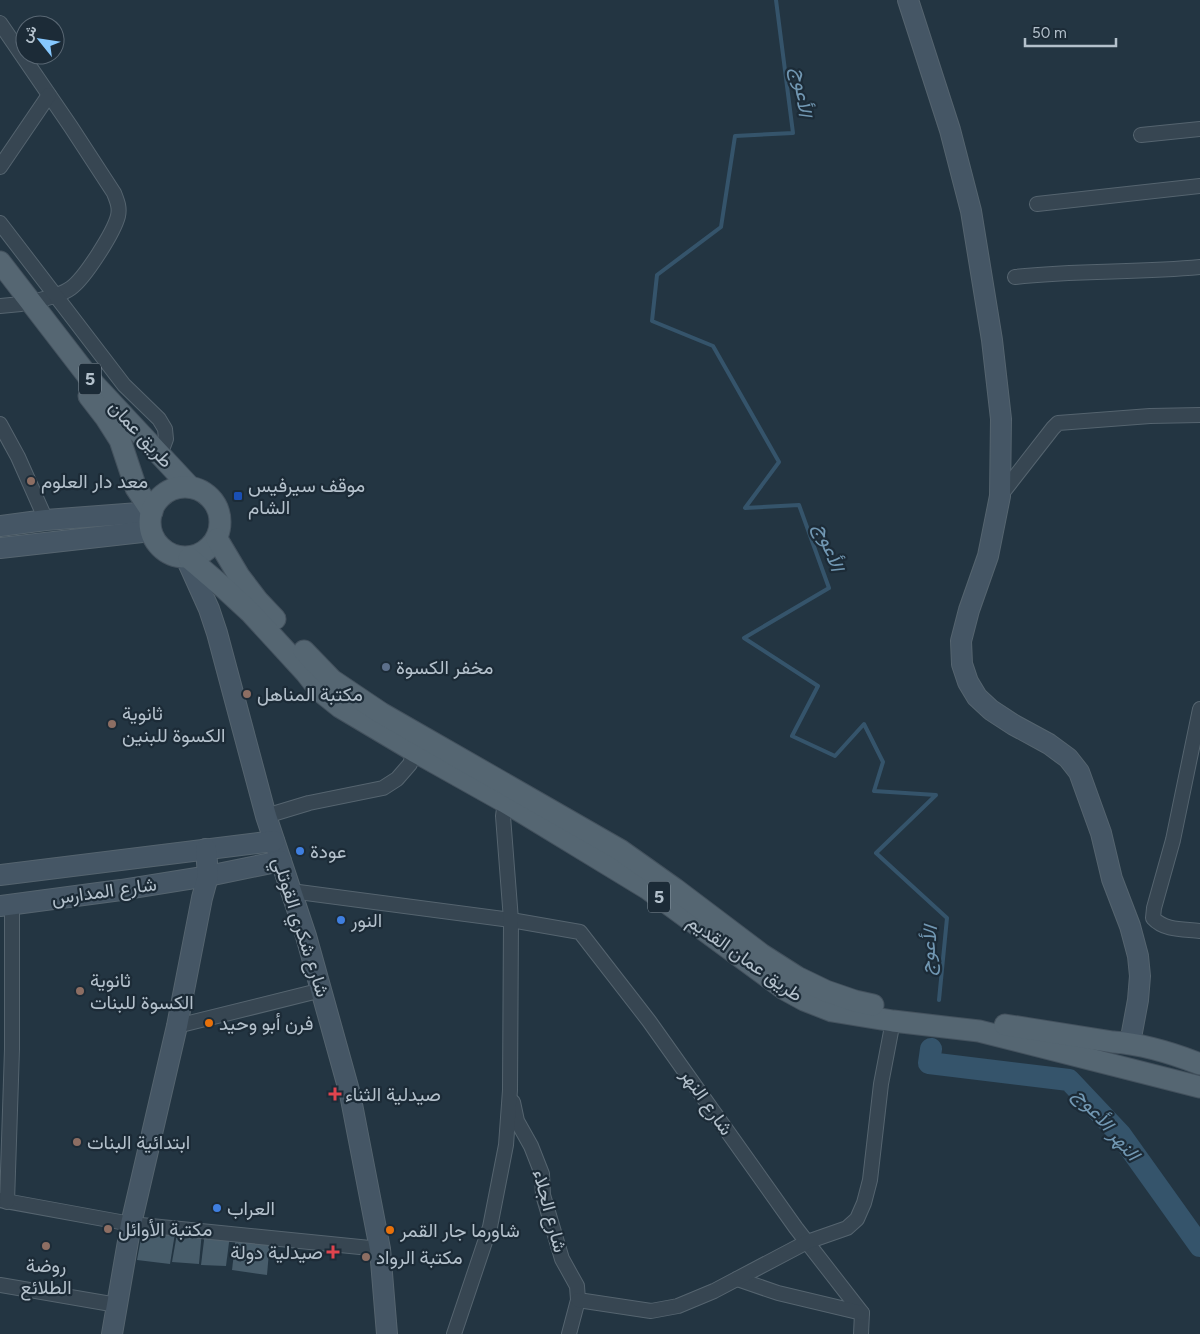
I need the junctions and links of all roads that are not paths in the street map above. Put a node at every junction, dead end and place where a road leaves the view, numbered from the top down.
1 (908, 0) edge
2 (0, 23) edge
3 (49, 95) junction
4 (1200, 130) edge
5 (1142, 135) dead end
6 (0, 167) edge
7 (1200, 186) edge
8 (1037, 204) dead end
9 (0, 224) edge
10 (0, 262) edge
11 (1200, 267) edge
12 (1015, 277) dead end
13 (0, 278) edge
14 (55, 296) junction
15 (17, 304) edge
16 (129, 391) junction
17 (111, 402) junction
18 (1200, 415) edge
19 (0, 424) edge
20 (160, 455) junction
21 (190, 487) junction
22 (1000, 496) junction
23 (46, 520) junction
24 (151, 522) junction
25 (0, 526) edge
26 (217, 538) junction
27 (0, 548) edge
28 (187, 558) junction
29 (1200, 709) edge
30 (414, 751) junction
31 (505, 802) junction
32 (266, 816) junction
33 (274, 841) junction
34 (206, 849) junction
35 (281, 861) junction
36 (0, 875) edge
37 (208, 876) junction
38 (291, 891) junction
39 (6, 905) edge
40 (511, 920) junction
41 (1200, 931) edge
42 (322, 990) junction
43 (893, 1021) junction
44 (177, 1026) junction
45 (1130, 1043) junction
46 (1200, 1064) edge
47 (1200, 1086) edge
48 (510, 1090) junction
49 (4, 1201) edge
50 (131, 1224) junction
51 (807, 1242) junction
52 (380, 1249) junction
53 (737, 1279) junction
54 (0, 1285) edge
55 (578, 1300) junction
56 (117, 1305) junction
57 (862, 1313) junction
58 (112, 1334) edge
59 (387, 1334) edge
60 (454, 1334) edge
61 (569, 1334) edge
62 (861, 1334) edge

1 - 22 street
2 - 3 street
3 - 6 street
3 - 14 street
4 - 5 street
7 - 8 street
9 - 14 street
10 - 15 main road, طريق عمان / 5
11 - 12 street
13 - 15 main road, طريق عمان / 5
14 - 15 street
14 - 16 street
15 - 17 main road, طريق عمان / 5
15 - 24 main road, طريق عمان / 5
16 - 17 street
16 - 20 street
17 - 20 main road, طريق عمان / 5
18 - 22 street
19 - 23 street
20 - 21 main road, طريق عمان / 5
21 - 24 main road
21 - 26 main road
22 - 45 street
23 - 24 street
23 - 25 street
24 - 27 street
24 - 28 main road
26 - 28 main road
26 - 45 main road, طريق عمان القديم / 5
28 - 30 main road, طريق عمان القديم / 5
28 - 32 street, شارع شكري القوتلي
29 - 41 street
30 - 31 main road, طريق عمان القديم / 5
30 - 32 street
31 - 40 street
31 - 43 main road, طريق عمان القديم / 5
32 - 33 street, شارع شكري القوتلي
33 - 34 street, شارع المدارس
33 - 35 street, شارع شكري القوتلي
34 - 36 street, شارع المدارس
34 - 37 street
35 - 37 street, شارع المدارس
35 - 38 street, شارع شكري القوتلي
37 - 39 street, شارع المدارس
37 - 44 street
38 - 40 street, شارع النهر
38 - 42 street, شارع شكري القوتلي
39 - 49 street
40 - 48 street
40 - 51 street, شارع النهر
42 - 44 street
42 - 52 street, شارع شكري القوتلي
43 - 47 main road, طريق عمان القديم / 5
43 - 51 street
44 - 50 street
45 - 46 main road, طريق عمان القديم / 5
48 - 55 street, شارع الجلاء
48 - 60 street
49 - 50 street
50 - 52 street
50 - 56 street
51 - 53 street
51 - 57 street, شارع النهر
52 - 59 street, شارع شكري القوتلي
53 - 55 street
53 - 57 street
54 - 56 street
55 - 61 street, شارع الجلاء
56 - 58 street
57 - 62 street

